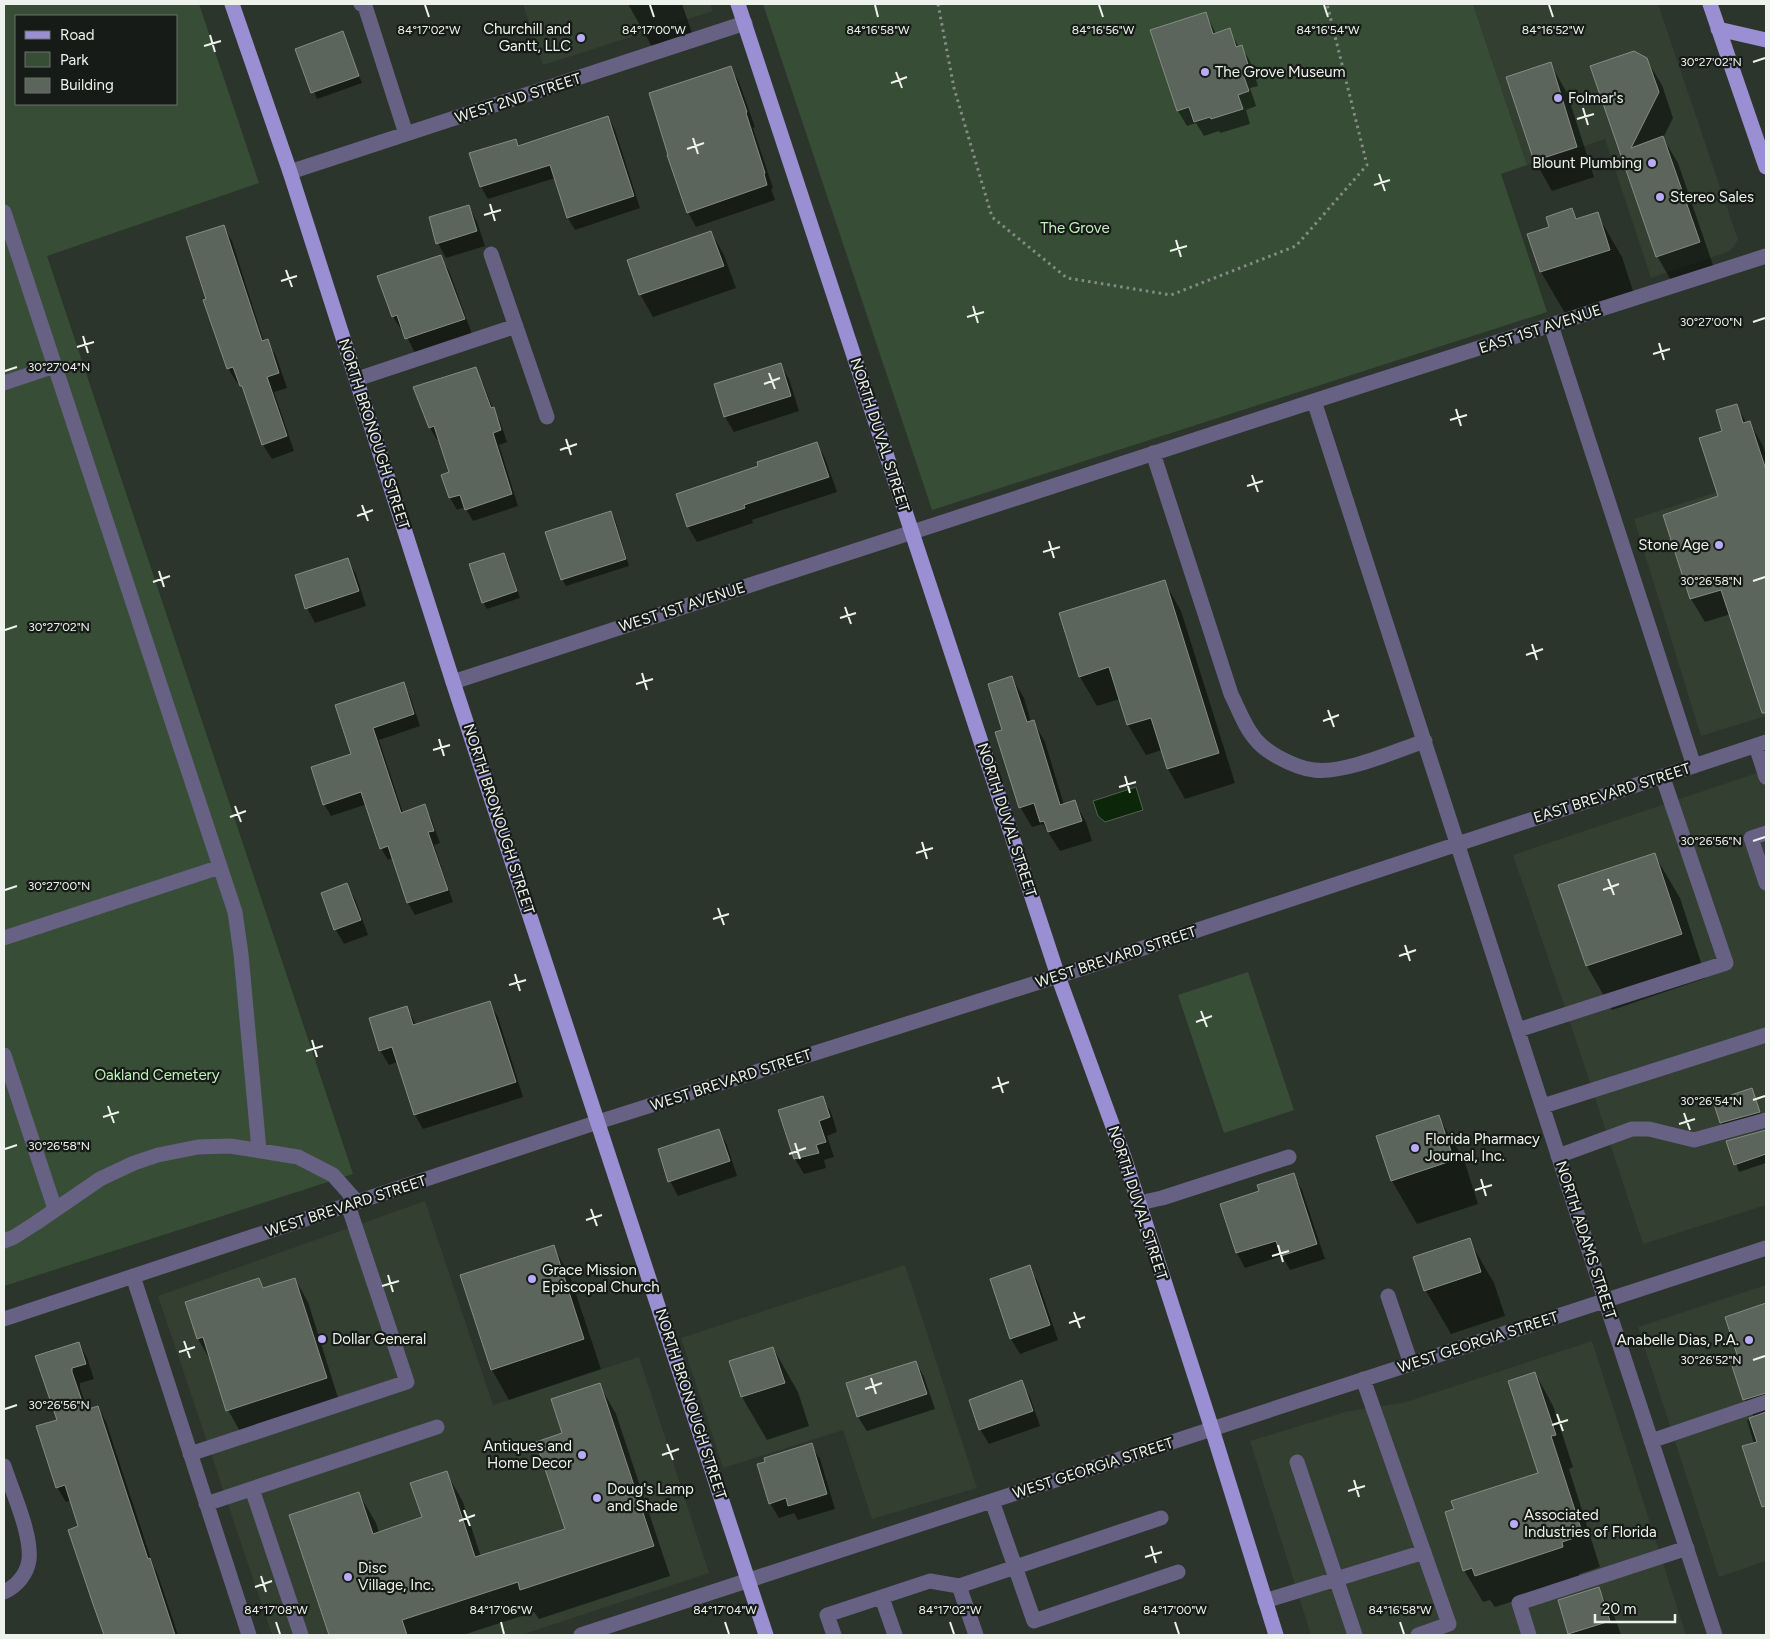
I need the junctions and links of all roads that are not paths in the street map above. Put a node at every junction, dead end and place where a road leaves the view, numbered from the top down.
1 (232, 4) edge
2 (361, 4) edge
3 (738, 4) edge
4 (1710, 4) edge
5 (745, 23) junction
6 (1718, 29) junction
7 (1766, 40) edge
8 (406, 134) junction
9 (1765, 160) edge
10 (290, 172) junction
11 (4, 212) edge
12 (491, 254) dead end
13 (1766, 256) edge
14 (1551, 325) junction
15 (516, 326) junction
16 (54, 366) junction
17 (357, 379) junction
18 (4, 383) edge
19 (1314, 401) junction
20 (546, 417) dead end
21 (1153, 453) junction
22 (912, 532) junction
23 (453, 682) junction
24 (1425, 741) junction
25 (1761, 744) edge
26 (1694, 766) junction
27 (1766, 777) edge
28 (1664, 778) junction
29 (1766, 833) edge
30 (1458, 844) junction
31 (220, 867) junction
32 (1766, 883) edge
33 (4, 938) edge
34 (1058, 976) junction
35 (1518, 1030) junction
36 (1766, 1035) edge
37 (4, 1055) edge
38 (1543, 1106) junction
39 (1766, 1120) edge
40 (598, 1122) junction
41 (259, 1150) junction
42 (1558, 1156) junction
43 (1289, 1157) dead end
44 (353, 1203) junction
45 (1140, 1203) junction
46 (55, 1209) junction
47 (4, 1241) edge
48 (1766, 1248) edge
49 (133, 1276) junction
50 (1388, 1296) dead end
51 (1605, 1300) junction
52 (4, 1318) edge
53 (1411, 1364) junction
54 (1364, 1379) junction
55 (1766, 1402) edge
56 (437, 1427) dead end
57 (1212, 1429) junction
58 (1651, 1441) junction
59 (190, 1454) junction
60 (1297, 1462) dead end
61 (4, 1466) edge
62 (252, 1488) junction
63 (992, 1501) junction
64 (206, 1504) junction
65 (1160, 1518) dead end
66 (1686, 1548) junction
67 (1424, 1552) junction
68 (1015, 1567) junction
69 (1178, 1572) dead end
70 (1336, 1579) junction
71 (748, 1580) junction
72 (959, 1586) junction
73 (4, 1592) edge
74 (882, 1598) junction
75 (1265, 1601) junction
76 (249, 1635) edge
77 (301, 1635) edge
78 (581, 1635) edge
79 (766, 1635) edge
80 (834, 1635) edge
81 (895, 1635) edge
82 (976, 1635) edge
83 (1276, 1635) edge
84 (1355, 1635) edge
85 (1418, 1635) edge
86 (1530, 1635) edge
87 (1715, 1635) edge

1 - 10 main road, NORTH BRONOUGH STREET
2 - 8 street
3 - 5 main road, NORTH DUVAL STREET
4 - 6 main road
5 - 8 street, WEST 2ND STREET
5 - 22 main road, NORTH DUVAL STREET
6 - 7 main road
6 - 9 main road
8 - 10 street, WEST 2ND STREET
10 - 17 main road, NORTH BRONOUGH STREET
11 - 16 street
12 - 15 street
13 - 14 street, EAST 1ST AVENUE
14 - 19 street, EAST 1ST AVENUE
14 - 26 street
15 - 17 street
15 - 20 street
16 - 18 street
16 - 31 street
17 - 23 main road, NORTH BRONOUGH STREET
19 - 21 street, EAST 1ST AVENUE
19 - 24 street, NORTH ADAMS STREET
21 - 22 street, WEST 1ST AVENUE
21 - 24 street
22 - 23 street, WEST 1ST AVENUE
22 - 34 main road, NORTH DUVAL STREET
23 - 40 main road, NORTH BRONOUGH STREET
24 - 30 street, NORTH ADAMS STREET
25 - 26 street, EAST BREVARD STREET
25 - 27 street
26 - 28 street, EAST BREVARD STREET
28 - 30 street, EAST BREVARD STREET
28 - 35 street
29 - 32 street
30 - 34 street, WEST BREVARD STREET
30 - 35 street, NORTH ADAMS STREET
31 - 33 street
31 - 41 street
34 - 40 street, WEST BREVARD STREET
34 - 45 main road, NORTH DUVAL STREET
35 - 38 street, NORTH ADAMS STREET
36 - 38 street
37 - 46 street
38 - 42 street, NORTH ADAMS STREET
39 - 42 street
40 - 44 street, WEST BREVARD STREET
40 - 71 main road, NORTH BRONOUGH STREET
41 - 44 street
41 - 46 street
42 - 51 street, NORTH ADAMS STREET
43 - 45 street
44 - 49 street, WEST BREVARD STREET
44 - 59 street
45 - 57 main road, NORTH DUVAL STREET
46 - 47 street
48 - 51 street, WEST GEORGIA STREET
49 - 52 street, WEST BREVARD STREET
49 - 59 street
50 - 53 street
51 - 53 street, WEST GEORGIA STREET
51 - 58 street, NORTH ADAMS STREET
53 - 54 street, WEST GEORGIA STREET
54 - 57 street, WEST GEORGIA STREET
54 - 67 street
55 - 58 street
56 - 62 street
57 - 63 street, WEST GEORGIA STREET
57 - 75 main road, NORTH DUVAL STREET
58 - 66 street, NORTH ADAMS STREET
59 - 64 street
60 - 70 street
61 - 73 street
62 - 64 street
62 - 77 street
63 - 68 street
63 - 71 street, WEST GEORGIA STREET
64 - 76 street
65 - 68 street
66 - 86 street
66 - 87 street, NORTH ADAMS STREET
67 - 70 street
67 - 85 street
68 - 69 street
68 - 72 street
70 - 75 street
70 - 84 street
71 - 78 street, WEST GEORGIA STREET
71 - 79 main road, NORTH BRONOUGH STREET
72 - 74 street
72 - 82 street
74 - 80 street
74 - 81 street
75 - 83 main road, NORTH DUVAL STREET

